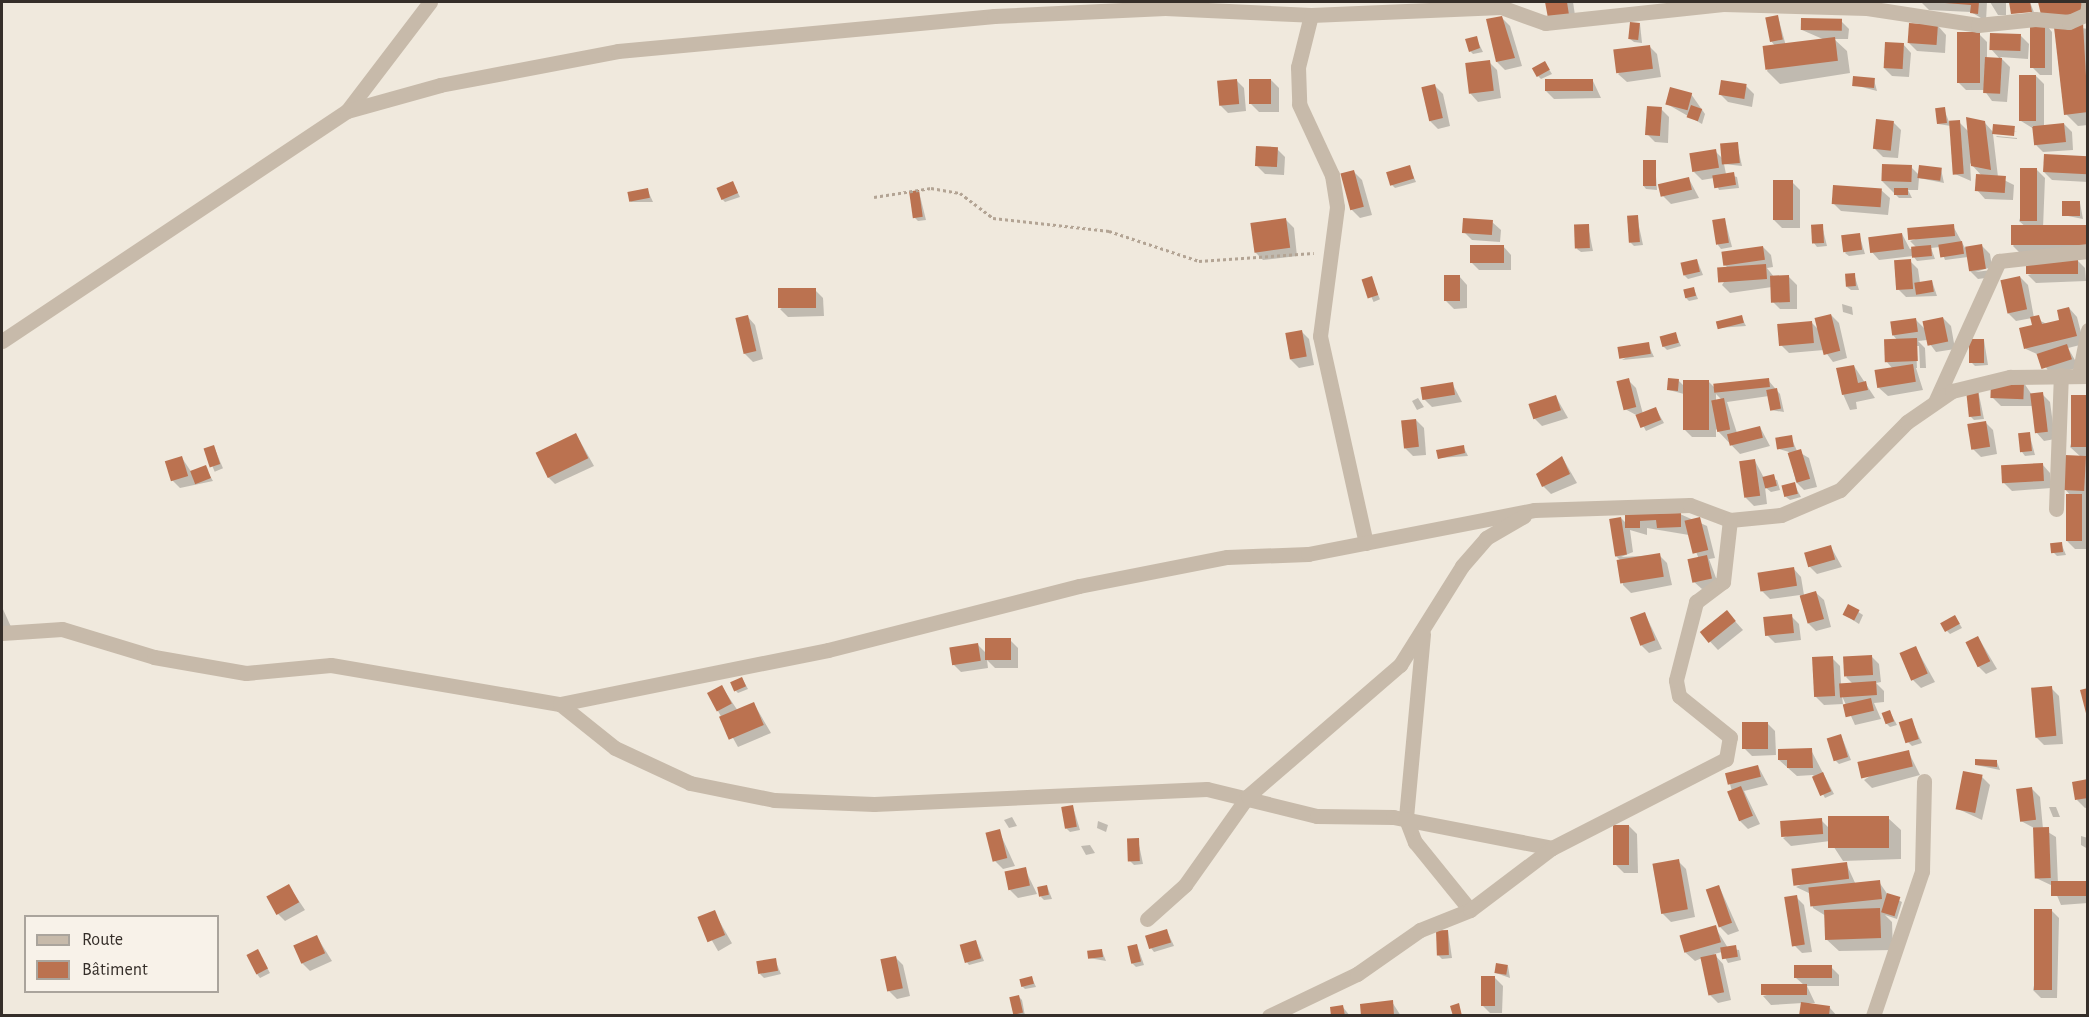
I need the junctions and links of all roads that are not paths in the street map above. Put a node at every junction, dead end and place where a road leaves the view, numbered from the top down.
1 (430, 2) edge
2 (2088, 6) edge
3 (1311, 15) junction
4 (347, 111) junction
5 (2088, 251) edge
6 (2088, 330) edge
7 (2, 341) edge
8 (2061, 375) junction
9 (2083, 375) edge
10 (1934, 403) junction
11 (2056, 509) dead end
12 (1534, 510) junction
13 (1730, 520) junction
14 (1366, 543) junction
15 (1423, 631) junction
16 (2, 633) edge
17 (560, 704) junction
18 (1924, 781) dead end
19 (1248, 796) junction
20 (1406, 819) junction
21 (1552, 848) junction
22 (1470, 910) junction
23 (1147, 919) dead end
24 (1269, 1016) edge
25 (1873, 1016) edge

1 - 4 street
2 - 3 street
3 - 4 street
3 - 14 street
4 - 7 street
5 - 10 street
6 - 9 street
8 - 9 street
8 - 10 street
8 - 11 street
10 - 13 street
12 - 13 street
12 - 14 street
12 - 15 street
13 - 21 street
14 - 17 street
15 - 19 street
15 - 20 street
16 - 17 street
17 - 19 street
18 - 25 street
19 - 20 street
19 - 23 street
20 - 21 street
20 - 22 street
21 - 22 street
22 - 24 street

